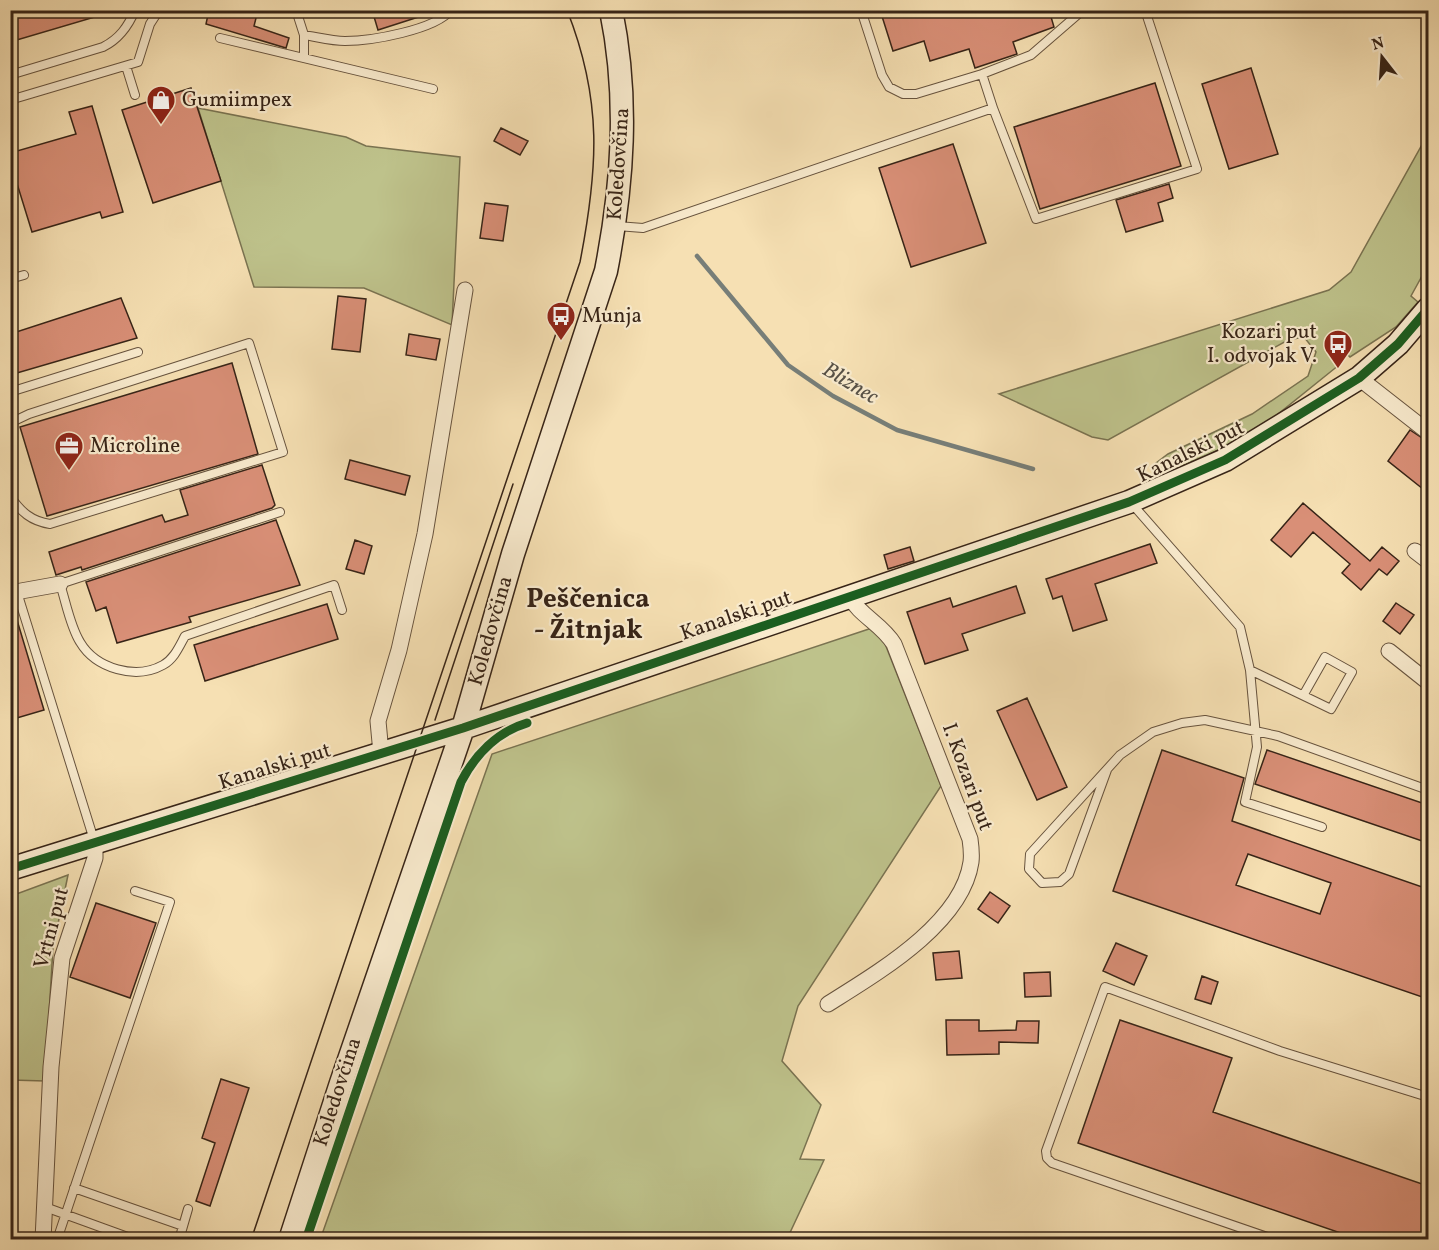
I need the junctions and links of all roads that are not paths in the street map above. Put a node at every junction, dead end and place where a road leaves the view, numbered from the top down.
1 (135, 10) edge
2 (159, 10) edge
3 (297, 10) edge
4 (451, 10) edge
5 (611, 10) edge
6 (861, 10) edge
7 (1083, 10) edge
8 (1145, 10) edge
9 (304, 35) junction
10 (220, 38) dead end
11 (304, 58) junction
12 (126, 66) junction
13 (982, 74) junction
14 (10, 75) edge
15 (433, 88) dead end
16 (135, 95) dead end
17 (10, 100) edge
18 (993, 108) junction
19 (615, 225) junction
20 (24, 275) dead end
21 (10, 279) edge
22 (465, 290) dead end
23 (1428, 309) edge
24 (138, 352) dead end
25 (1359, 378) junction
26 (10, 392) edge
27 (10, 423) edge
28 (1428, 432) edge
29 (12, 501) edge
30 (1130, 501) junction
31 (280, 512) dead end
32 (1415, 551) dead end
33 (1428, 561) edge
34 (60, 584) junction
35 (14, 593) edge
36 (849, 596) junction
37 (342, 610) dead end
38 (1389, 651) dead end
39 (1250, 670) junction
40 (1428, 682) edge
41 (1304, 694) junction
42 (463, 728) junction
43 (1256, 731) junction
44 (381, 753) junction
45 (1107, 770) junction
46 (1428, 790) edge
47 (1322, 827) dead end
48 (94, 842) junction
49 (10, 868) edge
50 (135, 891) dead end
51 (828, 1004) dead end
52 (1428, 1097) edge
53 (74, 1188) junction
54 (45, 1207) junction
55 (188, 1209) dead end
56 (65, 1215) junction
57 (183, 1226) junction
58 (1248, 1235) edge
59 (43, 1239) edge
60 (57, 1239) edge
61 (136, 1239) edge
62 (178, 1239) edge
63 (290, 1239) edge
64 (1276, 1239) edge

1 - 14 lane
2 - 12 lane
3 - 9 lane
4 - 9 lane
5 - 19 street, Koledovčina
6 - 13 lane
7 - 13 lane
8 - 18 lane
9 - 11 lane
10 - 11 lane
11 - 15 lane
12 - 16 lane
12 - 17 lane
13 - 18 lane
18 - 19 lane
19 - 42 street, Koledovčina
20 - 21 lane
22 - 44 street
23 - 25 street, Kanalski put
24 - 26 lane
25 - 28 street
25 - 30 street, Kanalski put
27 - 29 lane
30 - 36 street, Kanalski put
30 - 39 lane
31 - 34 lane
32 - 33 street
34 - 35 street
34 - 37 lane
35 - 48 lane
36 - 42 street, Kanalski put
36 - 51 street, I. Kozari put
38 - 40 street
39 - 41 lane
39 - 43 lane
41 - 41 lane
42 - 44 street, Kanalski put
42 - 63 street, Koledovčina
43 - 45 lane
43 - 46 lane
43 - 47 lane
44 - 48 street, Kanalski put
45 - 45 lane
48 - 49 street, Kanalski put
48 - 54 street, Vrtni put
50 - 53 lane
52 - 58 lane
53 - 56 lane
53 - 57 lane
54 - 56 lane
54 - 59 street, Vrtni put
55 - 57 lane
56 - 60 lane
56 - 61 lane
57 - 62 lane
58 - 64 lane

